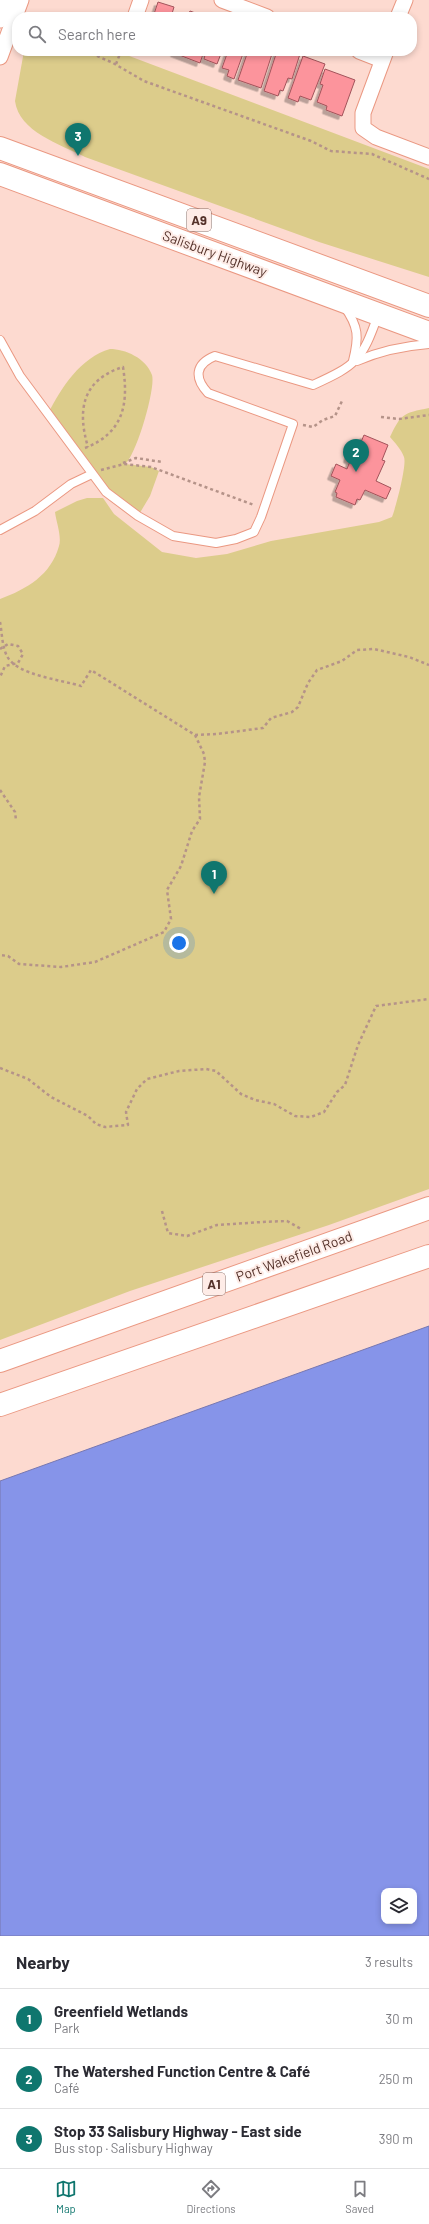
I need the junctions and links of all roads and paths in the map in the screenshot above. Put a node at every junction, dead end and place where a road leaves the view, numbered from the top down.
1 (8, 0) edge
2 (21, 0) edge
3 (141, 0) edge
4 (222, 0) edge
5 (405, 0) edge
6 (17, 12) edge
7 (137, 12) edge
8 (254, 12) edge
9 (400, 12) edge
10 (0, 20) edge
11 (12, 24) edge
12 (98, 56) edge
13 (119, 56) edge
14 (384, 56) edge
15 (0, 57) edge
16 (116, 64) junction
17 (2, 146) edge
18 (429, 157) edge
19 (0, 174) edge
20 (429, 179) edge
21 (390, 291) junction
22 (429, 297) edge
23 (338, 298) junction
24 (429, 306) edge
25 (379, 314) junction
26 (429, 333) edge
27 (0, 340) edge
28 (429, 344) edge
29 (352, 363) junction
30 (342, 401) dead end
31 (429, 416) edge
32 (381, 417) dead end
33 (293, 424) junction
34 (88, 447) junction
35 (74, 450) junction
36 (162, 462) dead end
37 (115, 466) junction
38 (92, 474) junction
39 (264, 508) junction
40 (0, 530) edge
41 (0, 622) edge
42 (4, 645) junction
43 (0, 648) edge
44 (14, 664) junction
45 (429, 665) edge
46 (0, 677) edge
47 (195, 735) junction
48 (0, 790) edge
49 (16, 820) dead end
50 (0, 955) edge
51 (429, 998) edge
52 (0, 1068) edge
53 (429, 1208) edge
54 (162, 1211) dead end
55 (301, 1229) dead end
56 (429, 1256) edge
57 (0, 1361) edge
58 (0, 1405) edge

1 - 10 street
2 - 6 street
3 - 7 street
4 - 8 street
5 - 9 street
11 - 15 street
12 - 16 path
13 - 16 path
14 - 18 street
16 - 20 path
17 - 21 highway, Salisbury Highway / A9
19 - 23 highway, Salisbury Highway / A9
21 - 22 street
21 - 24 highway, Salisbury Highway / A9
21 - 25 highway
23 - 25 highway, Salisbury Highway / A9
23 - 29 lane
25 - 26 highway, Salisbury Highway / A9
25 - 29 lane
27 - 35 lane
28 - 29 lane
29 - 33 lane
30 - 33 path
31 - 32 path
33 - 39 lane
34 - 34 path
34 - 35 path
35 - 38 lane
36 - 37 path
37 - 38 path
37 - 39 path
38 - 39 lane
38 - 40 lane
41 - 42 path
42 - 43 path
42 - 44 path
42 - 44 path
44 - 46 path
44 - 47 path
45 - 47 path
47 - 50 path
48 - 49 path
51 - 52 path
53 - 57 highway, Port Wakefield Road / A1
54 - 55 path
56 - 58 highway

